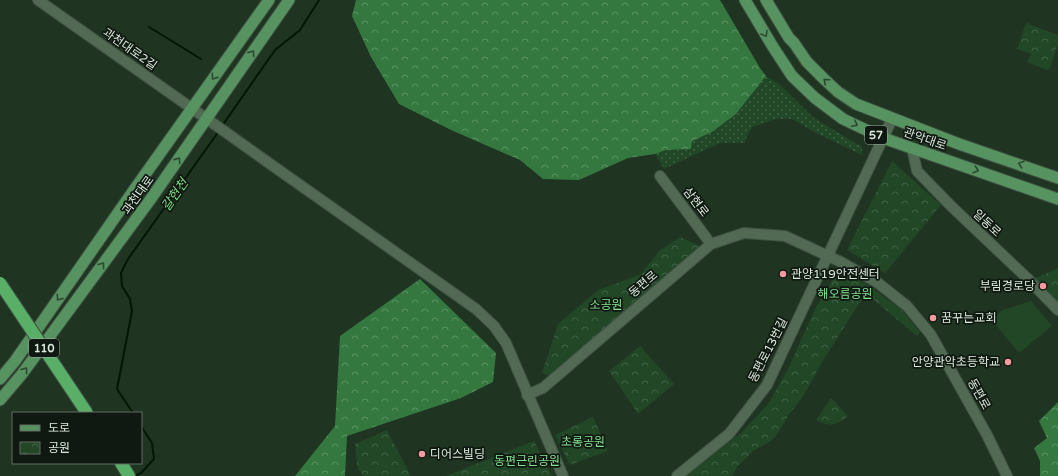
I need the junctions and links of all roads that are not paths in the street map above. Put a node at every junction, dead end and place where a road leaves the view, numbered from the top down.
1 (38, 0) edge
2 (269, 0) edge
3 (289, 0) edge
4 (745, 0) edge
5 (766, 0) edge
6 (192, 108) junction
7 (207, 119) junction
8 (892, 119) junction
9 (883, 138) junction
10 (912, 148) junction
11 (660, 176) dead end
12 (1058, 178) edge
13 (1058, 199) edge
14 (711, 244) junction
15 (828, 256) junction
16 (0, 283) edge
17 (0, 296) edge
18 (1058, 310) edge
19 (0, 379) edge
20 (527, 395) junction
21 (0, 400) edge
22 (78, 412) edge
23 (86, 412) edge
24 (113, 464) edge
25 (122, 464) edge
26 (121, 476) edge
27 (129, 476) edge
28 (563, 476) edge
29 (678, 476) edge
30 (1007, 476) edge

1 - 6 street, 과천대로2길
2 -> 6 main road, 과천대로
7 -> 3 main road, 과천대로
4 -> 9 main road, 관악대로 / 57
8 -> 5 main road, 관악대로 / 57
6 - 7 street, 과천대로2길
6 -> 19 main road, 과천대로
7 - 20 street, 과천대로2길, bridge
21 -> 7 main road, 과천대로
8 - 9 street
12 -> 8 main road, 관악대로 / 57
9 - 10 main road, 관악대로 / 57
9 - 15 street
10 -> 13 main road, 관악대로 / 57
10 - 18 street, 일동로
11 - 14 street, 삼현로
14 - 15 street, 동편로
14 - 20 street, 동편로
15 - 29 street, 동편로13번길
15 - 30 street, 동편로
16 - 23 highway, 110, bridge
17 - 22 highway, 110
20 - 28 street
24 - 26 highway
25 - 27 highway

